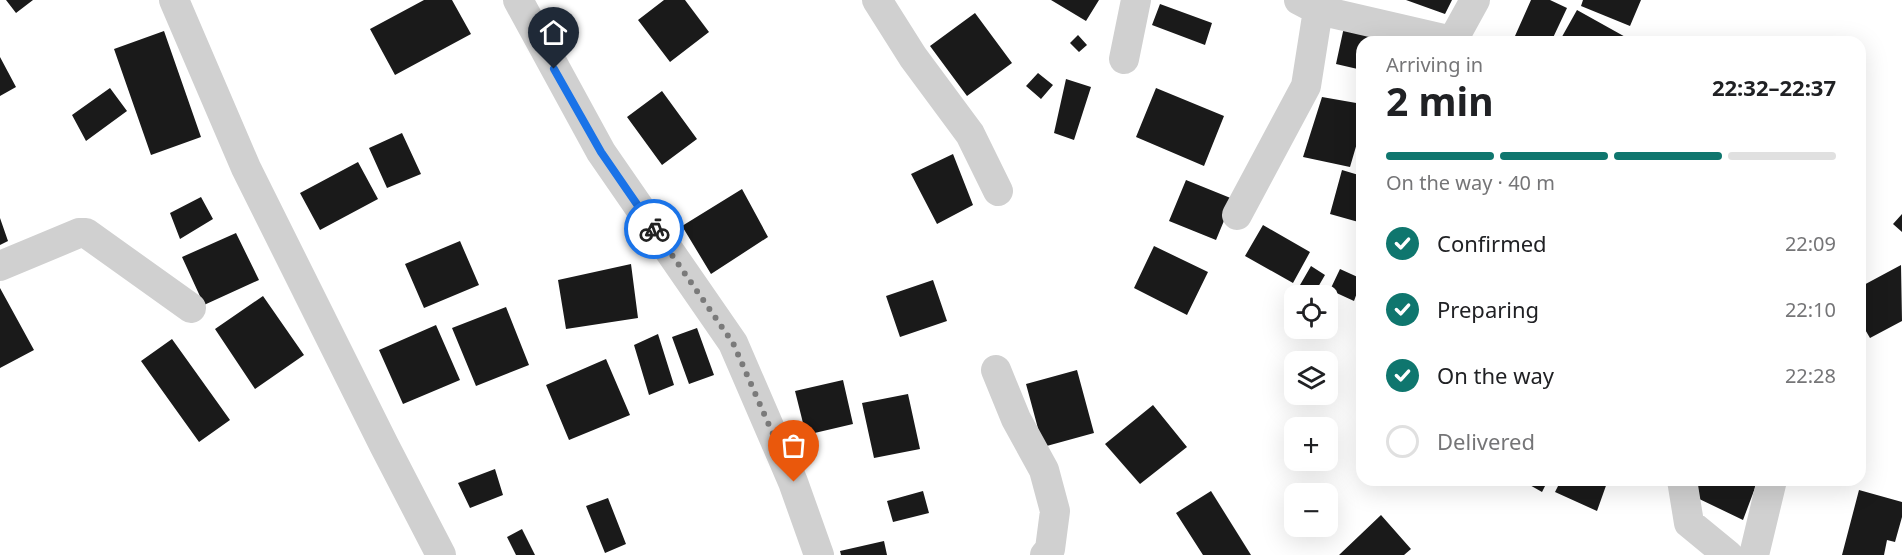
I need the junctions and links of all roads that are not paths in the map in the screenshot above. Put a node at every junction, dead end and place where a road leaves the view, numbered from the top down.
1 (174, 0) edge
2 (518, 0) edge
3 (877, 0) edge
4 (1136, 0) edge
5 (1475, 0) edge
6 (1309, 5) edge
7 (1435, 36) edge
8 (1457, 36) edge
9 (1124, 59) dead end
10 (998, 191) dead end
11 (1237, 215) dead end
12 (0, 266) edge
13 (191, 308) dead end
14 (996, 370) dead end
15 (1683, 486) edge
16 (1771, 486) edge
17 (441, 555) edge
18 (819, 555) edge
19 (1045, 555) edge
20 (1728, 555) edge
21 (1754, 555) edge

1 - 17 street
2 - 18 street
3 - 10 street
4 - 9 street
5 - 8 street
6 - 7 street
6 - 11 street
12 - 13 street
14 - 19 street
15 - 20 street
16 - 21 street

